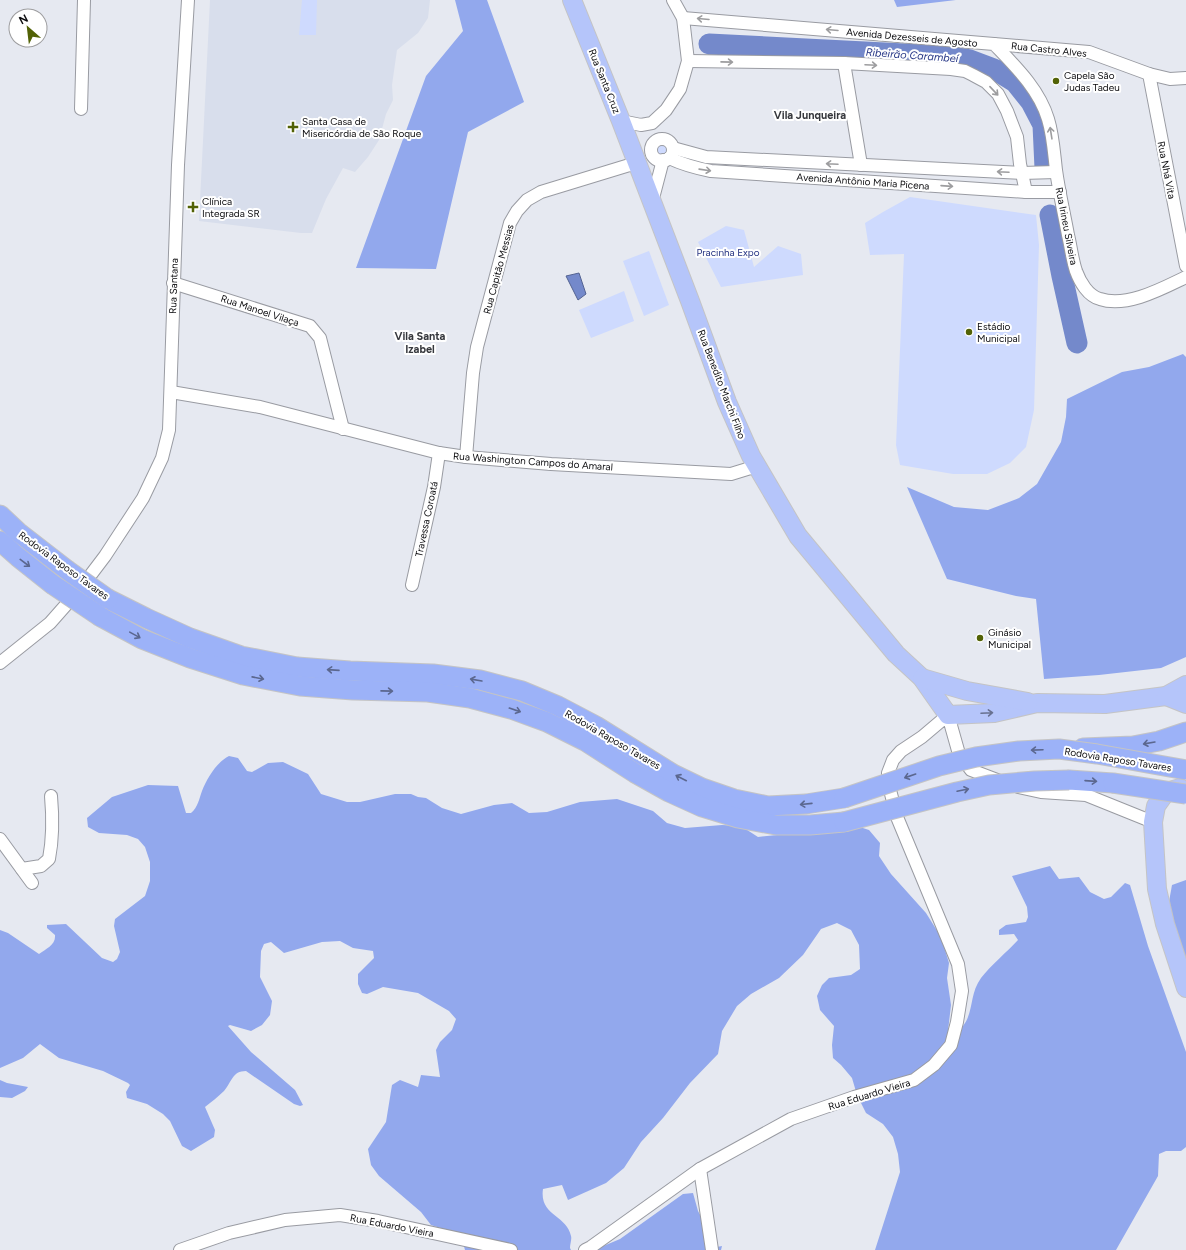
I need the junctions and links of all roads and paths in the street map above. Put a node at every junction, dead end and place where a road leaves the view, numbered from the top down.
1 (84, 0) edge
2 (188, 0) edge
3 (572, 0) edge
4 (673, 0) edge
5 (683, 18) junction
6 (994, 44) junction
7 (688, 61) junction
8 (844, 64) junction
9 (1149, 74) junction
10 (1186, 78) edge
11 (81, 109) dead end
12 (621, 121) junction
13 (652, 123) junction
14 (657, 140) junction
15 (668, 155) junction
16 (636, 163) junction
17 (861, 165) junction
18 (1056, 172) junction
19 (1022, 173) junction
20 (1026, 192) junction
21 (1060, 192) junction
22 (652, 202) junction
23 (1186, 266) edge
24 (1186, 276) edge
25 (174, 283) junction
26 (171, 392) junction
27 (343, 429) junction
28 (439, 453) junction
29 (466, 457) junction
30 (756, 466) junction
31 (0, 515) edge
32 (0, 540) edge
33 (412, 585) dead end
34 (0, 663) edge
35 (922, 678) junction
36 (1186, 685) edge
37 (1166, 696) junction
38 (1038, 704) junction
39 (1186, 704) edge
40 (948, 715) junction
41 (1186, 732) edge
42 (1059, 749) junction
43 (1186, 770) edge
44 (1186, 785) edge
45 (1186, 794) edge
46 (52, 796) dead end
47 (1153, 822) junction
48 (0, 839) edge
49 (22, 869) junction
50 (32, 883) dead end
51 (1186, 988) edge
52 (700, 1169) junction
53 (180, 1250) edge
54 (511, 1250) edge
55 (585, 1250) edge
56 (712, 1250) edge

1 - 11 street
2 - 25 street, Rua Santana
3 - 12 main road, Rua Santa Cruz
4 - 5 street
6 -> 5 street, Avenida Dezesseis de Agosto
5 - 7 street
6 - 9 street, Rua Castro Alves
18 -> 6 street
7 -> 8 street
7 - 13 street
8 - 17 street
8 -> 19 street
9 - 10 street, Rua Castro Alves
9 - 23 street, Rua Nhá Vita
12 - 13 street
12 - 16 main road, Rua Santa Cruz
13 - 14 street
14 - 15 street
14 - 15 street
17 -> 15 street, Avenida Antônio Maria Picena
15 -> 20 street, Avenida Antônio Maria Picena
15 - 22 street
16 - 22 main road, Rua Benedito Marchi Filho
16 - 29 street, Rua Capitão Messias
19 -> 17 street, Avenida Antônio Maria Picena
18 - 19 street, Avenida Antônio Maria Picena
18 - 21 street, Rua Irineu Silveira
19 - 20 street
20 - 21 street, Avenida Antônio Maria Picena
21 - 24 street, Rua Irineu Silveira
22 - 30 main road, Rua Benedito Marchi Filho
25 - 26 street, Rua Santana
25 - 27 street, Rua Manoel Vilaça
26 - 27 street, Rua Washington Campos do Amaral
26 - 34 street, Rua Santana
27 - 28 street, Rua Washington Campos do Amaral
28 - 29 street, Rua Washington Campos do Amaral
28 - 33 street, Travessa Coroatá
29 - 30 street, Rua Washington Campos do Amaral
30 - 35 main road, Rua Benedito Marchi Filho
42 -> 31 highway, Rodovia Raposo Tavares, bridge
32 -> 45 highway, Rodovia Raposo Tavares, bridge
35 - 38 main road
35 - 40 main road, Rua Benedito Marchi Filho
36 - 37 main road
37 - 38 main road
37 - 39 main road
40 -> 38 main road
40 - 47 street
40 - 52 street, Rua Eduardo Vieira
41 -> 42 highway, bridge
42 - 43 highway, Rodovia Raposo Tavares, bridge
44 - 47 main road
46 - 49 street
47 - 51 main road
48 - 49 street
49 - 50 street
52 - 55 street, Rua Eduardo Vieira
52 - 56 street
53 - 54 street, Rua Eduardo Vieira

